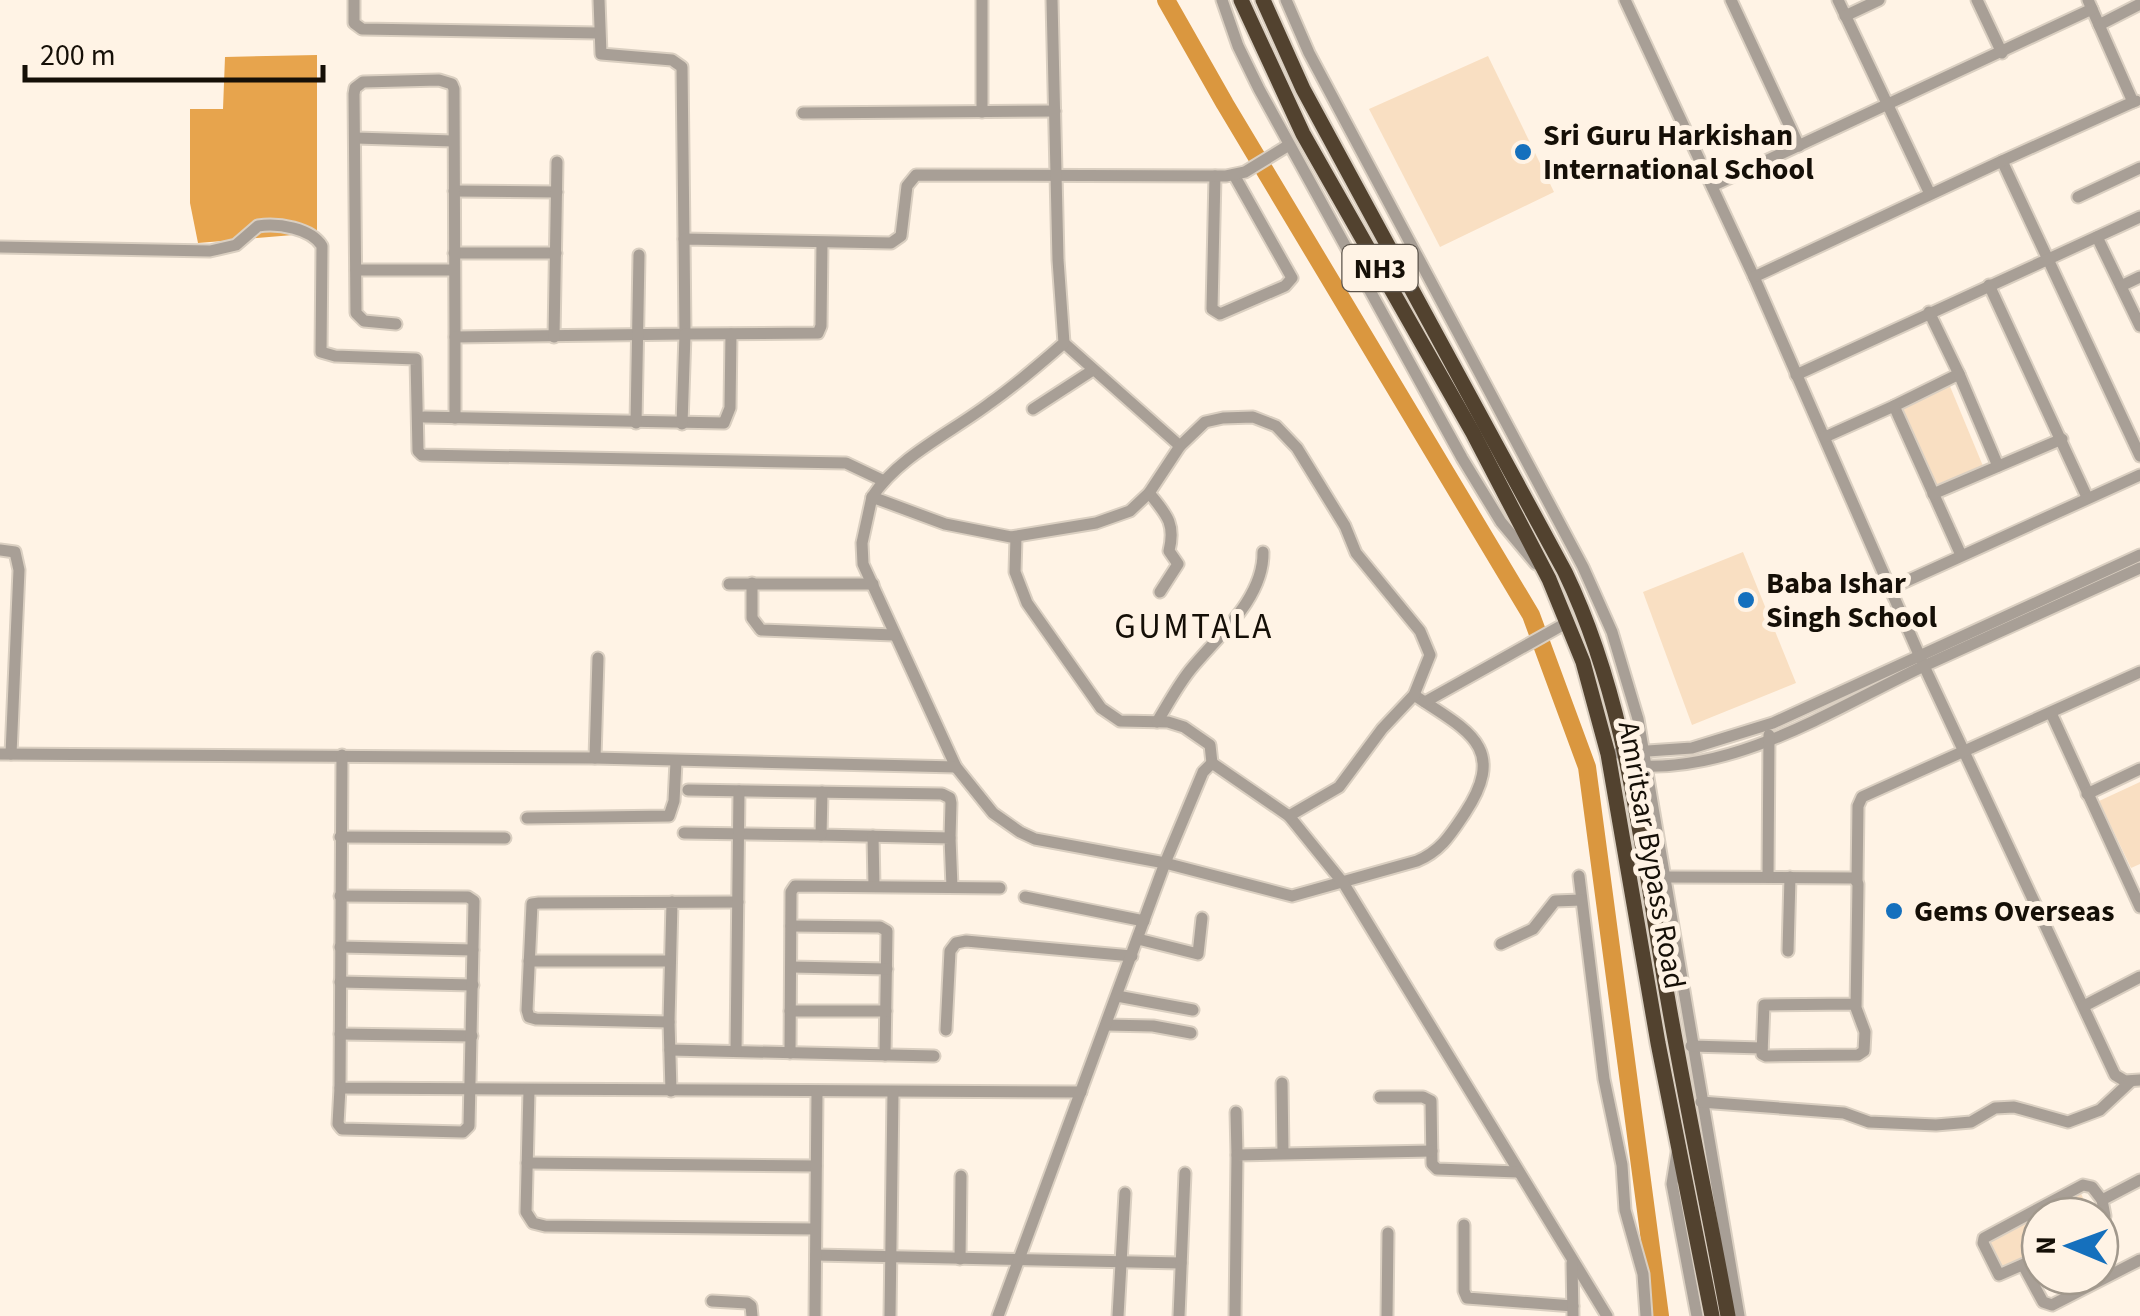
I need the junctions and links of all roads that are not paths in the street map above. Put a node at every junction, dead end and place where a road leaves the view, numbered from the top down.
1 (354, 0) edge
2 (599, 0) edge
3 (982, 0) edge
4 (1052, 0) edge
5 (1222, 0) edge
6 (1241, 0) edge
7 (1264, 0) edge
8 (1286, 0) edge
9 (1625, 0) edge
10 (1731, 0) edge
11 (1838, 0) edge
12 (1879, 0) edge
13 (1977, 0) edge
14 (2140, 4) edge
15 (2090, 5) edge
16 (1845, 16) junction
17 (2099, 24) junction
18 (598, 33) junction
19 (2002, 53) junction
20 (2137, 100) edge
21 (1886, 106) junction
22 (1056, 111) junction
23 (982, 112) junction
24 (803, 114) dead end
25 (356, 138) junction
26 (453, 141) junction
27 (1289, 144) junction
28 (1799, 146) junction
29 (2002, 160) junction
30 (557, 162) dead end
31 (2140, 168) edge
32 (1057, 174) junction
33 (1240, 174) junction
34 (1215, 176) junction
35 (1712, 186) junction
36 (454, 191) junction
37 (557, 192) junction
38 (1930, 194) junction
39 (2078, 197) dead end
40 (2140, 217) edge
41 (2097, 237) junction
42 (684, 239) junction
43 (822, 242) junction
44 (0, 247) edge
45 (454, 253) junction
46 (556, 253) junction
47 (639, 256) dead end
48 (2047, 257) junction
49 (356, 270) junction
50 (454, 270) junction
51 (2140, 277) edge
52 (1754, 278) junction
53 (1989, 284) junction
54 (2121, 286) junction
55 (1929, 312) junction
56 (396, 324) dead end
57 (2140, 326) edge
58 (685, 334) junction
59 (731, 334) junction
60 (554, 336) junction
61 (638, 336) junction
62 (454, 337) junction
63 (1064, 344) junction
64 (1093, 370) junction
65 (1959, 374) junction
66 (1796, 375) junction
67 (1894, 406) junction
68 (1033, 408) dead end
69 (424, 417) dead end
70 (455, 418) junction
71 (636, 423) junction
72 (682, 424) junction
73 (1825, 437) junction
74 (2062, 439) junction
75 (1180, 446) junction
76 (2140, 456) edge
77 (1998, 466) junction
78 (2140, 475) edge
79 (884, 481) junction
80 (1149, 494) junction
81 (1933, 494) junction
82 (872, 496) junction
83 (2087, 497) junction
84 (1016, 537) junction
85 (0, 550) edge
86 (1263, 552) dead end
87 (1961, 555) junction
88 (2140, 555) edge
89 (2140, 568) edge
90 (1549, 579) junction
91 (729, 584) dead end
92 (752, 584) junction
93 (872, 584) junction
94 (1889, 589) junction
95 (1160, 592) dead end
96 (1568, 622) junction
97 (894, 635) junction
98 (598, 658) dead end
99 (1921, 660) junction
100 (2140, 672) edge
101 (1420, 698) junction
102 (2051, 713) junction
103 (1157, 722) junction
104 (1768, 725) junction
105 (1770, 740) junction
106 (1966, 751) junction
107 (1644, 752) junction
108 (6, 754) edge
109 (342, 755) junction
110 (595, 758) junction
111 (1609, 759) junction
112 (1627, 759) junction
113 (676, 762) junction
114 (1212, 763) junction
115 (956, 766) junction
116 (1646, 767) junction
117 (2140, 770) edge
118 (688, 790) dead end
119 (739, 791) junction
120 (822, 792) junction
121 (2088, 794) junction
122 (1289, 816) junction
123 (527, 818) dead end
124 (684, 833) dead end
125 (738, 835) junction
126 (821, 835) junction
127 (873, 836) junction
128 (340, 837) junction
129 (505, 838) dead end
130 (950, 838) junction
131 (1164, 863) junction
132 (1580, 876) dead end
133 (2134, 876) edge
134 (1768, 877) junction
135 (1790, 877) junction
136 (1666, 878) junction
137 (1857, 881) junction
138 (1344, 884) junction
139 (874, 886) junction
140 (952, 887) junction
141 (1000, 888) dead end
142 (340, 896) junction
143 (1024, 896) dead end
144 (1582, 900) junction
145 (672, 902) junction
146 (738, 902) junction
147 (2140, 907) edge
148 (1202, 918) dead end
149 (1144, 921) junction
150 (791, 926) junction
151 (1138, 939) junction
152 (1501, 944) dead end
153 (340, 947) junction
154 (473, 950) junction
155 (1788, 951) dead end
156 (1132, 956) junction
157 (530, 961) junction
158 (670, 961) junction
159 (791, 968) junction
160 (888, 969) junction
161 (2140, 977) edge
162 (340, 982) junction
163 (473, 985) junction
164 (1117, 996) junction
165 (1856, 1004) junction
166 (2084, 1006) junction
167 (790, 1010) junction
168 (1193, 1010) dead end
169 (886, 1011) junction
170 (669, 1022) junction
171 (1106, 1025) junction
172 (946, 1030) dead end
173 (1191, 1033) dead end
174 (340, 1034) junction
175 (472, 1036) junction
176 (1691, 1046) junction
177 (1762, 1048) junction
178 (670, 1050) junction
179 (736, 1052) junction
180 (790, 1053) junction
181 (885, 1055) junction
182 (934, 1056) dead end
183 (2135, 1081) edge
184 (1282, 1083) dead end
185 (340, 1088) junction
186 (471, 1089) junction
187 (529, 1090) junction
188 (671, 1091) junction
189 (817, 1092) junction
190 (893, 1092) junction
191 (1082, 1092) junction
192 (1380, 1097) dead end
193 (1701, 1102) junction
194 (1236, 1112) dead end
195 (1700, 1131) junction
196 (1678, 1146) junction
197 (1432, 1150) junction
198 (1283, 1154) junction
199 (1237, 1155) junction
200 (527, 1163) junction
201 (816, 1166) junction
202 (1518, 1172) junction
203 (1185, 1173) dead end
204 (961, 1176) dead end
205 (2140, 1180) edge
206 (1125, 1193) dead end
207 (2062, 1196) edge
208 (2100, 1196) edge
209 (2110, 1196) edge
210 (2020, 1217) edge
211 (1464, 1225) dead end
212 (815, 1229) junction
213 (1388, 1233) dead end
214 (816, 1255) junction
215 (890, 1257) junction
216 (960, 1259) junction
217 (1572, 1259) junction
218 (1019, 1260) junction
219 (1122, 1260) junction
220 (1181, 1263) junction
221 (2020, 1268) edge
222 (2041, 1296) edge
223 (2070, 1296) edge
224 (712, 1302) dead end
225 (1573, 1311) edge
226 (752, 1316) edge
227 (815, 1316) edge
228 (890, 1316) edge
229 (998, 1316) edge
230 (1118, 1316) edge
231 (1179, 1316) edge
232 (1235, 1316) edge
233 (1387, 1316) edge
234 (1607, 1316) edge
235 (1646, 1316) edge
236 (1696, 1316) edge
237 (1712, 1316) edge
238 (1728, 1316) edge
239 (1740, 1316) edge

1 - 18 street
2 - 18 street
3 - 23 street
4 - 22 street
5 - 27 street
6 - 90 highway, NH3
7 - 112 highway, Amritsar Bypass Road / NH3
8 - 107 street
9 - 35 street
10 - 28 street
11 - 16 street
12 - 16 street
13 - 19 street
14 - 17 street
15 - 17 street
15 - 19 street
16 - 21 street
17 - 20 street
18 - 42 street
19 - 21 street
20 - 29 street
21 - 28 street
21 - 38 street
22 - 23 street
22 - 32 street
23 - 24 street
25 - 26 street
25 - 26 street
25 - 49 street
26 - 36 street
27 - 33 street
27 - 90 street
28 - 35 street
29 - 38 street
29 - 48 street
30 - 37 street
31 - 39 street
32 - 34 street
32 - 43 street
32 - 63 street
33 - 34 street
33 - 34 street
35 - 52 street
36 - 37 street
36 - 45 street
37 - 46 street
38 - 52 street
40 - 41 street
41 - 48 street
41 - 54 street
42 - 43 street
42 - 58 street
43 - 59 street
44 - 79 street
45 - 46 street
45 - 50 street
46 - 60 street
47 - 61 street
48 - 53 street
48 - 76 street
49 - 50 street
49 - 56 street
50 - 62 street
51 - 54 street
52 - 66 street
53 - 55 street
53 - 74 street
54 - 57 street
55 - 65 street
55 - 66 street
58 - 59 street
58 - 61 street
58 - 72 street
59 - 72 street
60 - 61 street
60 - 62 street
61 - 71 street
62 - 70 street
63 - 64 street
63 - 79 street
64 - 68 street
64 - 75 street
65 - 67 street
65 - 77 street
66 - 73 street
67 - 73 street
67 - 81 street
69 - 70 street
70 - 71 street
71 - 72 street
73 - 94 street
74 - 77 street
74 - 83 street
75 - 80 street
75 - 101 street
77 - 81 street
78 - 83 street
79 - 82 street
80 - 84 street
80 - 95 street
81 - 87 street
82 - 84 street
82 - 93 street
83 - 87 street
84 - 103 street
85 - 108 street
86 - 103 street
87 - 94 street
88 - 99 street
89 - 99 street
90 - 96 highway, Amritsar Bypass Road / NH3
91 - 92 street
92 - 93 street
92 - 97 street
93 - 97 street
94 - 99 street
96 - 101 street
96 - 111 highway, Amritsar Bypass Road / NH3
97 - 115 street
98 - 110 street
99 - 104 street
99 - 105 street
99 - 106 street
100 - 102 street
101 - 122 street
101 - 138 street
102 - 106 street
102 - 121 street
103 - 114 street
104 - 105 street
104 - 107 street
105 - 116 street
105 - 134 street
106 - 137 street
106 - 166 street
107 - 112 street
107 - 116 street
108 - 109 street
109 - 110 street
109 - 128 street
110 - 113 street
111 - 112 street
111 - 196 highway, Amritsar Bypass Road / NH3
112 - 116 street
112 - 195 highway, Amritsar Bypass Road / NH3
113 - 115 street
113 - 123 street
114 - 122 street
114 - 131 street
115 - 131 street
116 - 136 street
117 - 121 street
118 - 119 street
119 - 120 street
119 - 125 street
120 - 126 street
120 - 130 street
121 - 133 street
122 - 138 street
124 - 125 street
125 - 126 street
125 - 146 street
126 - 127 street
127 - 130 street
127 - 139 street
128 - 129 street
128 - 142 street
130 - 140 street
131 - 138 street
131 - 149 street
132 - 144 street
133 - 147 street
134 - 135 street
134 - 136 street
135 - 137 street
135 - 155 street
136 - 176 street
137 - 165 street
138 - 202 street
139 - 140 street
139 - 150 street
140 - 141 street
142 - 153 street
142 - 154 street
143 - 149 street
144 - 152 street
144 - 235 street
145 - 146 street
145 - 157 street
145 - 158 street
146 - 179 street
148 - 151 street
149 - 151 street
150 - 159 street
150 - 160 street
151 - 156 street
153 - 154 street
153 - 162 street
154 - 163 street
156 - 164 street
156 - 172 street
157 - 158 street
157 - 170 street
158 - 170 street
159 - 160 street
159 - 167 street
160 - 169 street
161 - 166 street
162 - 163 street
162 - 174 street
163 - 175 street
164 - 168 street
164 - 171 street
165 - 177 street
165 - 177 street
166 - 183 street
167 - 169 street
167 - 180 street
169 - 181 street
170 - 178 street
171 - 173 street
171 - 191 street
174 - 175 street
174 - 185 street
175 - 186 street
176 - 177 street
176 - 193 street
178 - 179 street
178 - 188 street
179 - 180 street
180 - 181 street
181 - 182 street
183 - 193 street
184 - 198 street
185 - 186 street
185 - 186 street
186 - 187 street
187 - 188 street
187 - 200 street
188 - 189 street
189 - 190 street
189 - 201 street
190 - 191 street
190 - 215 street
191 - 218 street
192 - 197 street
193 - 195 street
194 - 199 street
195 - 238 highway, NH3
195 - 239 street
196 - 236 street
196 - 237 highway, NH3
197 - 198 street
197 - 202 street
198 - 199 street
199 - 232 street
200 - 201 street
200 - 212 street
201 - 212 street
202 - 217 street
203 - 220 street
204 - 216 street
205 - 209 street
206 - 219 street
207 - 208 street
210 - 221 street
211 - 225 street
212 - 214 street
213 - 233 street
214 - 215 street
214 - 227 street
215 - 216 street
215 - 228 street
216 - 218 street
217 - 225 street
217 - 234 street
218 - 219 street
218 - 229 street
219 - 220 street
219 - 230 street
220 - 231 street
222 - 223 street
224 - 226 street

